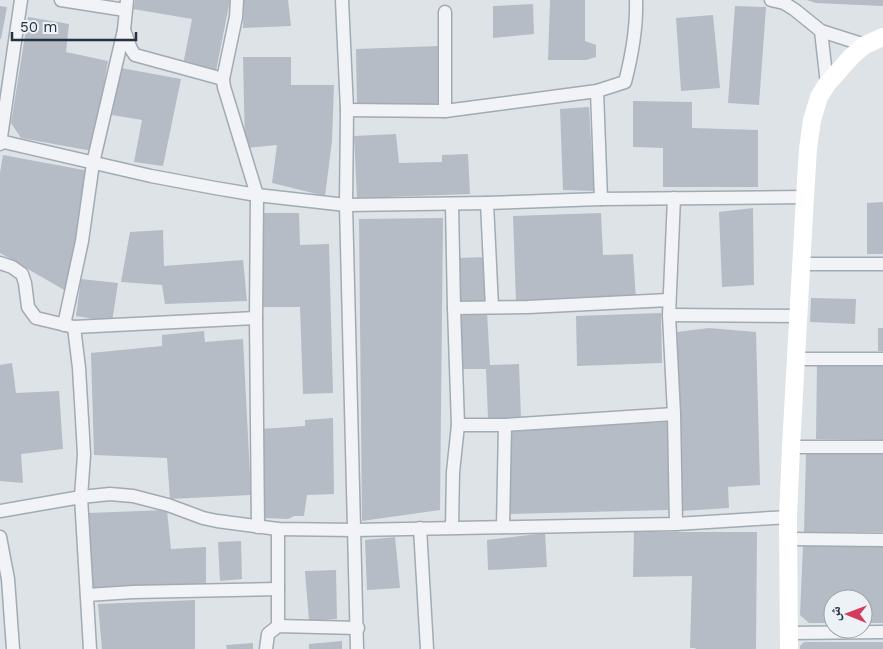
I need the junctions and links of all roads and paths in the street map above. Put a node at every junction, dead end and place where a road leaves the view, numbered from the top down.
1 (21, 0) edge
2 (61, 0) edge
3 (237, 0) edge
4 (342, 0) edge
5 (636, 0) edge
6 (772, 0) edge
7 (126, 5) edge
8 (445, 12) dead end
9 (124, 30) junction
10 (821, 31) junction
11 (883, 37) edge
12 (866, 44) junction
13 (223, 79) junction
14 (827, 84) junction
15 (597, 90) junction
16 (347, 110) junction
17 (445, 110) junction
18 (0, 142) edge
19 (93, 163) junction
20 (257, 195) junction
21 (805, 197) junction
22 (674, 198) junction
23 (602, 199) junction
24 (487, 203) junction
25 (452, 204) junction
26 (346, 205) junction
27 (0, 263) edge
28 (800, 264) junction
29 (883, 264) edge
30 (669, 300) junction
31 (492, 307) junction
32 (454, 308) junction
33 (669, 315) junction
34 (798, 316) junction
35 (256, 318) junction
36 (69, 326) junction
37 (796, 359) junction
38 (883, 359) edge
39 (674, 414) junction
40 (458, 425) junction
41 (505, 425) junction
42 (790, 447) junction
43 (883, 448) edge
44 (81, 497) junction
45 (0, 511) edge
46 (788, 517) junction
47 (676, 524) junction
48 (258, 527) junction
49 (452, 527) junction
50 (503, 527) junction
51 (278, 528) junction
52 (420, 528) junction
53 (354, 530) junction
54 (0, 537) edge
55 (789, 539) junction
56 (883, 540) edge
57 (278, 588) junction
58 (87, 595) junction
59 (278, 626) junction
60 (358, 628) junction
61 (883, 632) edge
62 (790, 641) edge
63 (13, 649) edge
64 (90, 649) edge
65 (266, 649) edge
66 (357, 649) edge
67 (427, 649) edge

1 - 18 street
2 - 7 street
3 - 13 street
4 - 16 street
5 - 15 street
6 - 10 street
7 - 9 street
8 - 17 street
9 - 13 street
9 - 19 street
10 - 12 street
10 - 14 street
11 - 12 street
12 - 14 street
13 - 20 street
14 - 21 street
15 - 17 street
15 - 23 street
16 - 17 street
16 - 26 street
18 - 19 street
19 - 20 street
19 - 36 street
20 - 26 street
20 - 35 street
21 - 22 street
21 - 28 street
22 - 23 street
22 - 30 street
23 - 24 street
24 - 25 street
24 - 31 street
25 - 26 street
25 - 32 street
26 - 53 street
27 - 36 street
28 - 29 street
28 - 34 street
30 - 31 street
30 - 33 street
31 - 32 street
32 - 40 street
33 - 34 street
33 - 39 street
34 - 37 street
35 - 36 street
35 - 48 street
36 - 44 street
37 - 38 street
37 - 42 street
39 - 41 street
39 - 47 street
40 - 41 street
40 - 49 street
41 - 50 street
42 - 43 street
42 - 46 street
44 - 45 street
44 - 48 street
44 - 58 street
46 - 47 street
46 - 55 street
47 - 50 street
48 - 51 street
49 - 50 street
49 - 52 street
51 - 53 street
51 - 57 street
52 - 53 street
52 - 67 street
53 - 60 street
54 - 63 street
55 - 56 street
55 - 62 street
57 - 58 street
57 - 59 street
58 - 64 street
59 - 60 street
59 - 65 street
60 - 66 street
61 - 62 street

